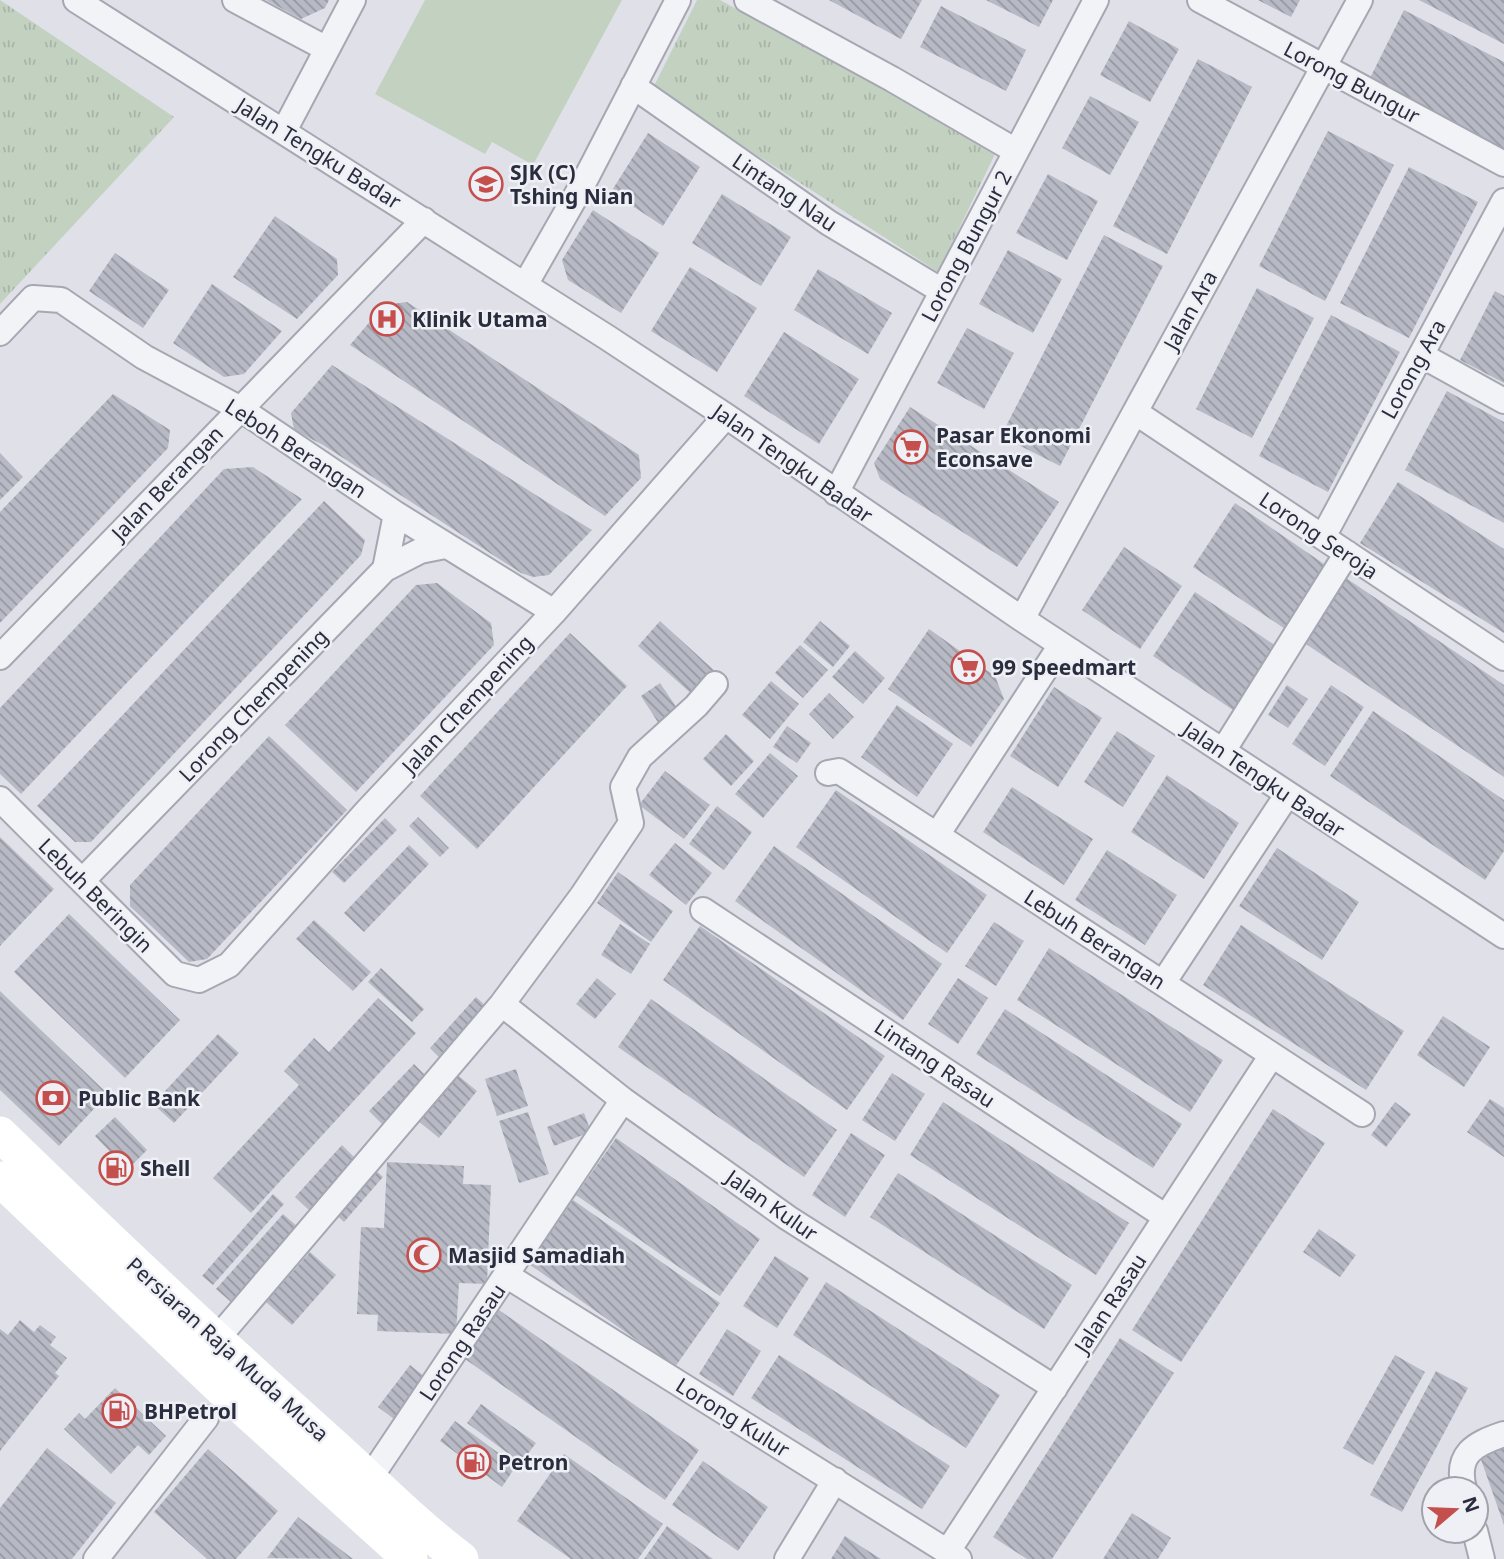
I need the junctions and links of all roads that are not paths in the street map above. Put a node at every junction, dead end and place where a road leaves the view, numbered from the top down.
1 (76, 0) edge
2 (235, 0) edge
3 (353, 0) edge
4 (678, 0) edge
5 (747, 0) edge
6 (1096, 0) edge
7 (1200, 0) edge
8 (1360, 0) edge
9 (327, 49) junction
10 (1323, 66) junction
11 (633, 86) junction
12 (284, 131) junction
13 (1016, 150) junction
14 (1504, 164) edge
15 (1504, 201) edge
16 (424, 220) junction
17 (525, 285) junction
18 (942, 291) junction
19 (0, 333) edge
20 (1421, 355) junction
21 (1504, 401) edge
22 (239, 408) junction
23 (1135, 412) junction
24 (726, 416) junction
25 (836, 493) junction
26 (396, 514) junction
27 (1323, 537) junction
28 (445, 546) junction
29 (1347, 553) junction
30 (385, 569) junction
31 (554, 612) junction
32 (1021, 619) junction
33 (1061, 645) junction
34 (0, 657) edge
35 (1504, 658) edge
36 (715, 684) dead end
37 (1223, 751) junction
38 (828, 773) dead end
39 (1287, 795) junction
40 (0, 799) edge
41 (937, 835) junction
42 (82, 881) junction
43 (703, 910) dead end
44 (1504, 936) edge
45 (199, 980) joint
46 (1163, 984) junction
47 (502, 1004) junction
48 (1272, 1055) junction
49 (623, 1100) junction
50 (1362, 1114) dead end
51 (0, 1134) edge
52 (0, 1180) edge
53 (1166, 1217) junction
54 (506, 1275) junction
55 (216, 1340) junction
56 (1055, 1388) junction
57 (206, 1418) dead end
58 (1504, 1434) edge
59 (1460, 1475) edge
60 (370, 1478) junction
61 (835, 1480) junction
62 (954, 1555) edge
63 (96, 1559) edge
64 (410, 1559) edge
65 (461, 1559) edge
66 (787, 1559) edge

1 - 12 street, Jalan Tengku Badar
2 - 9 street
3 - 9 street
4 - 11 street
5 - 13 street
6 - 13 street, Lorong Bungur 2
7 - 10 street, Lorong Bungur
8 - 10 street, Jalan Ara
9 - 12 street
10 - 14 street, Lorong Bungur
10 - 23 street, Jalan Ara
11 - 17 street
11 - 18 street, Lintang Nau
12 - 16 street, Jalan Tengku Badar
13 - 18 street, Lorong Bungur 2
15 - 20 street, Lorong Ara
16 - 17 street, Jalan Tengku Badar
16 - 22 street, Jalan Berangan
17 - 24 street, Jalan Tengku Badar
18 - 25 street, Lorong Bungur 2
19 - 22 street, Leboh Berangan
20 - 21 street
20 - 27 street, Lorong Ara
22 - 26 street, Leboh Berangan
22 - 34 street, Jalan Berangan
23 - 27 street, Lorong Seroja
23 - 32 street, Jalan Ara
24 - 25 street, Jalan Tengku Badar
24 - 31 street, Jalan Chempening
25 - 32 street, Jalan Tengku Badar
26 - 28 street, Leboh Berangan
26 - 30 street
27 - 29 street, Lorong Seroja
28 - 30 street
28 - 31 street, Leboh Berangan
29 - 35 street, Lorong Seroja
29 - 37 street
30 - 42 street, Lorong Chempening
31 - 45 street, Jalan Chempening
32 - 33 street, Jalan Tengku Badar
33 - 37 street, Jalan Tengku Badar
33 - 41 street
36 - 47 street
37 - 39 street, Jalan Tengku Badar
38 - 41 street, Lebuh Berangan
39 - 44 street, Jalan Tengku Badar
39 - 46 street
40 - 42 street, Lebuh Beringin
41 - 46 street, Lebuh Berangan
42 - 45 street, Lebuh Beringin
43 - 53 street, Lintang Rasau
46 - 48 street, Lebuh Berangan
47 - 49 street, Jalan Kulur
47 - 55 street
48 - 50 street, Lebuh Berangan
48 - 53 street, Jalan Rasau
49 - 54 street, Lorong Rasau
49 - 56 street, Jalan Kulur
51 - 55 main road, Persiaran Raja Muda Musa
52 - 64 main road, Persiaran Raja Muda Musa
53 - 56 street, Jalan Rasau
54 - 60 street, Lorong Rasau
54 - 61 street, Lorong Kulur
55 - 60 main road, Persiaran Raja Muda Musa
56 - 62 street, Jalan Rasau
57 - 63 street
58 - 59 street
60 - 65 main road, Persiaran Raja Muda Musa
61 - 62 street, Lorong Kulur
61 - 66 street

